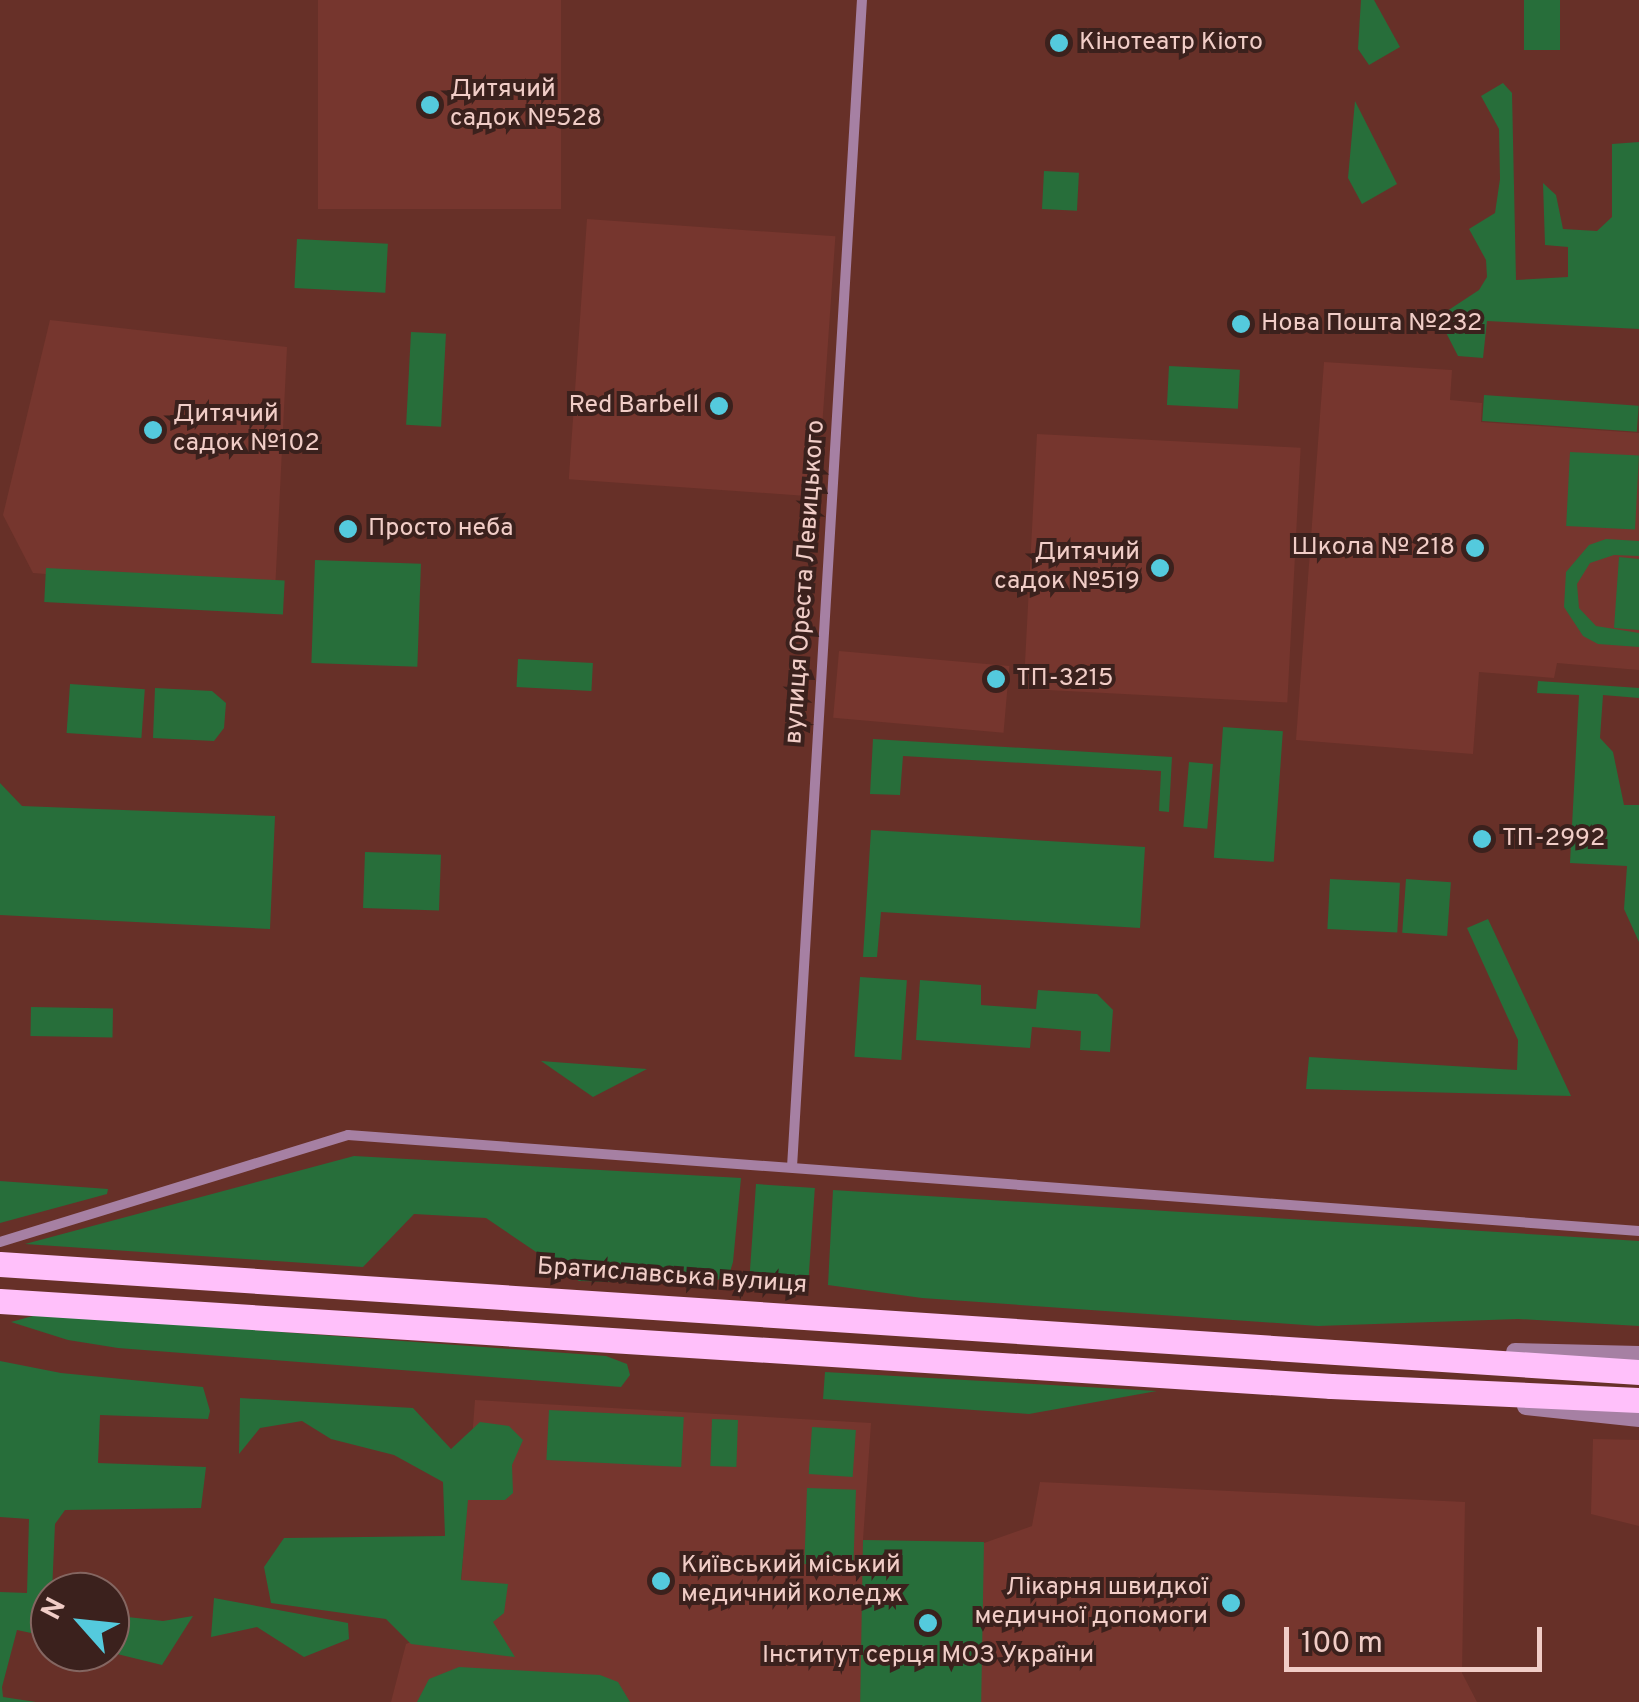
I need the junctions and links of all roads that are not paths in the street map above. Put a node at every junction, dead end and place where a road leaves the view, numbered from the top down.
1 (862, 0) edge
2 (792, 1167) junction
3 (1639, 1231) edge
4 (0, 1242) edge
5 (0, 1264) edge
6 (0, 1300) edge
7 (1339, 1349) junction
8 (1639, 1355) edge
9 (1639, 1372) edge
10 (1331, 1386) junction
11 (1639, 1400) edge
12 (1639, 1418) edge

1 - 2 street, вулиця Ореста Левицького
2 - 3 street
2 - 4 street
5 - 7 main road, Братиславська вулиця
6 - 10 main road
7 - 8 street, Братиславська вулиця
7 - 9 main road, Братиславська вулиця
10 - 11 main road
10 - 12 street

